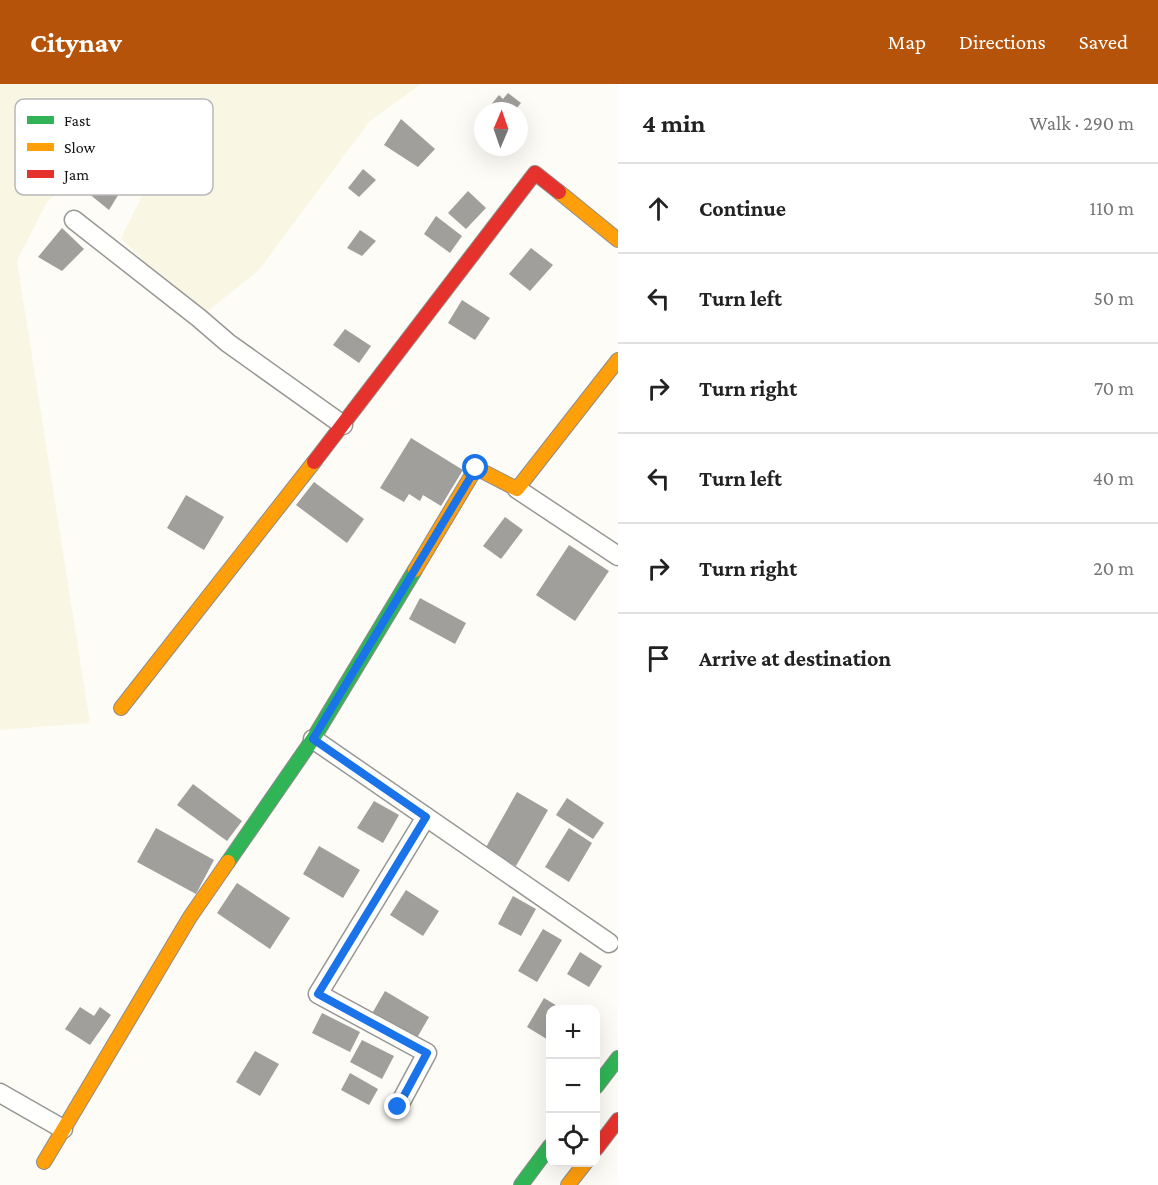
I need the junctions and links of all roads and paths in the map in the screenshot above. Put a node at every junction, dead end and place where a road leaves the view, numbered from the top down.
1 (74, 220) dead end
2 (617, 236) edge
3 (618, 360) edge
4 (343, 425) junction
5 (517, 489) junction
6 (618, 556) edge
7 (121, 708) dead end
8 (313, 739) junction
9 (426, 817) junction
10 (609, 943) dead end
11 (618, 1058) edge
12 (600, 1082) edge
13 (0, 1093) edge
14 (398, 1107) dead end
15 (618, 1120) edge
16 (63, 1129) junction
17 (600, 1144) edge
18 (546, 1151) edge
19 (44, 1162) dead end
20 (581, 1167) edge
21 (520, 1185) edge
22 (568, 1185) edge

1 - 4 street
2 - 4 main road
3 - 5 main road
4 - 7 main road
5 - 6 street
5 - 8 main road
8 - 9 street
8 - 16 main road
9 - 10 street
9 - 14 street
11 - 12 main road
13 - 16 street
15 - 17 main road
16 - 19 main road
18 - 21 main road
20 - 22 main road

